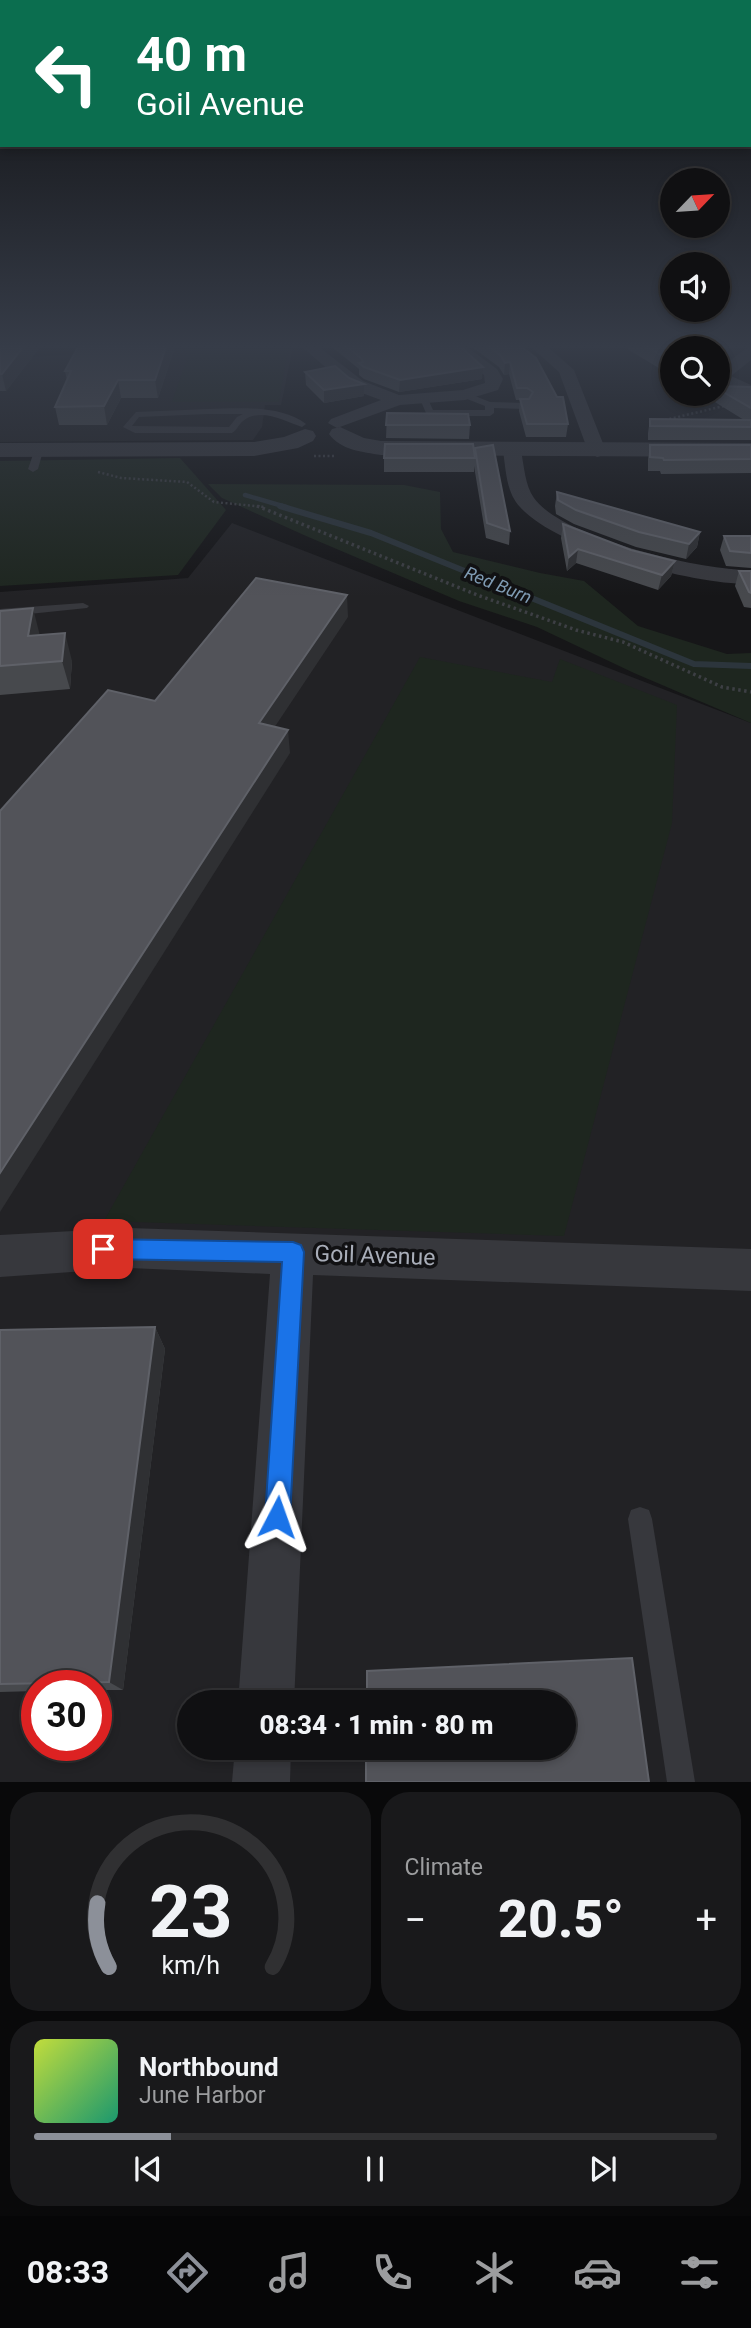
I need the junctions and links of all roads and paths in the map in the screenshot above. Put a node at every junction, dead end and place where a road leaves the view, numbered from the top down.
1 (304, 430) joint
2 (336, 430) edge
3 (342, 430) edge
4 (589, 430) edge
5 (0, 450) edge
6 (751, 450) edge
7 (512, 451) junction
8 (597, 451) junction
9 (95, 471) dead end
10 (751, 577) edge
11 (83, 606) dead end
12 (0, 613) edge
13 (751, 692) edge
14 (293, 1252) junction
15 (0, 1256) edge
16 (751, 1270) edge
17 (640, 1519) dead end
18 (267, 1690) edge
19 (262, 1760) edge
20 (261, 1782) edge
21 (681, 1782) edge

1 - 2 street
1 - 5 street
3 - 7 street
4 - 8 street
6 - 8 street
7 - 8 street
7 - 10 street
9 - 13 path
11 - 12 lane
14 - 15 street, Goil Avenue
14 - 16 street, Goil Avenue
14 - 18 street
17 - 21 lane
19 - 20 street

